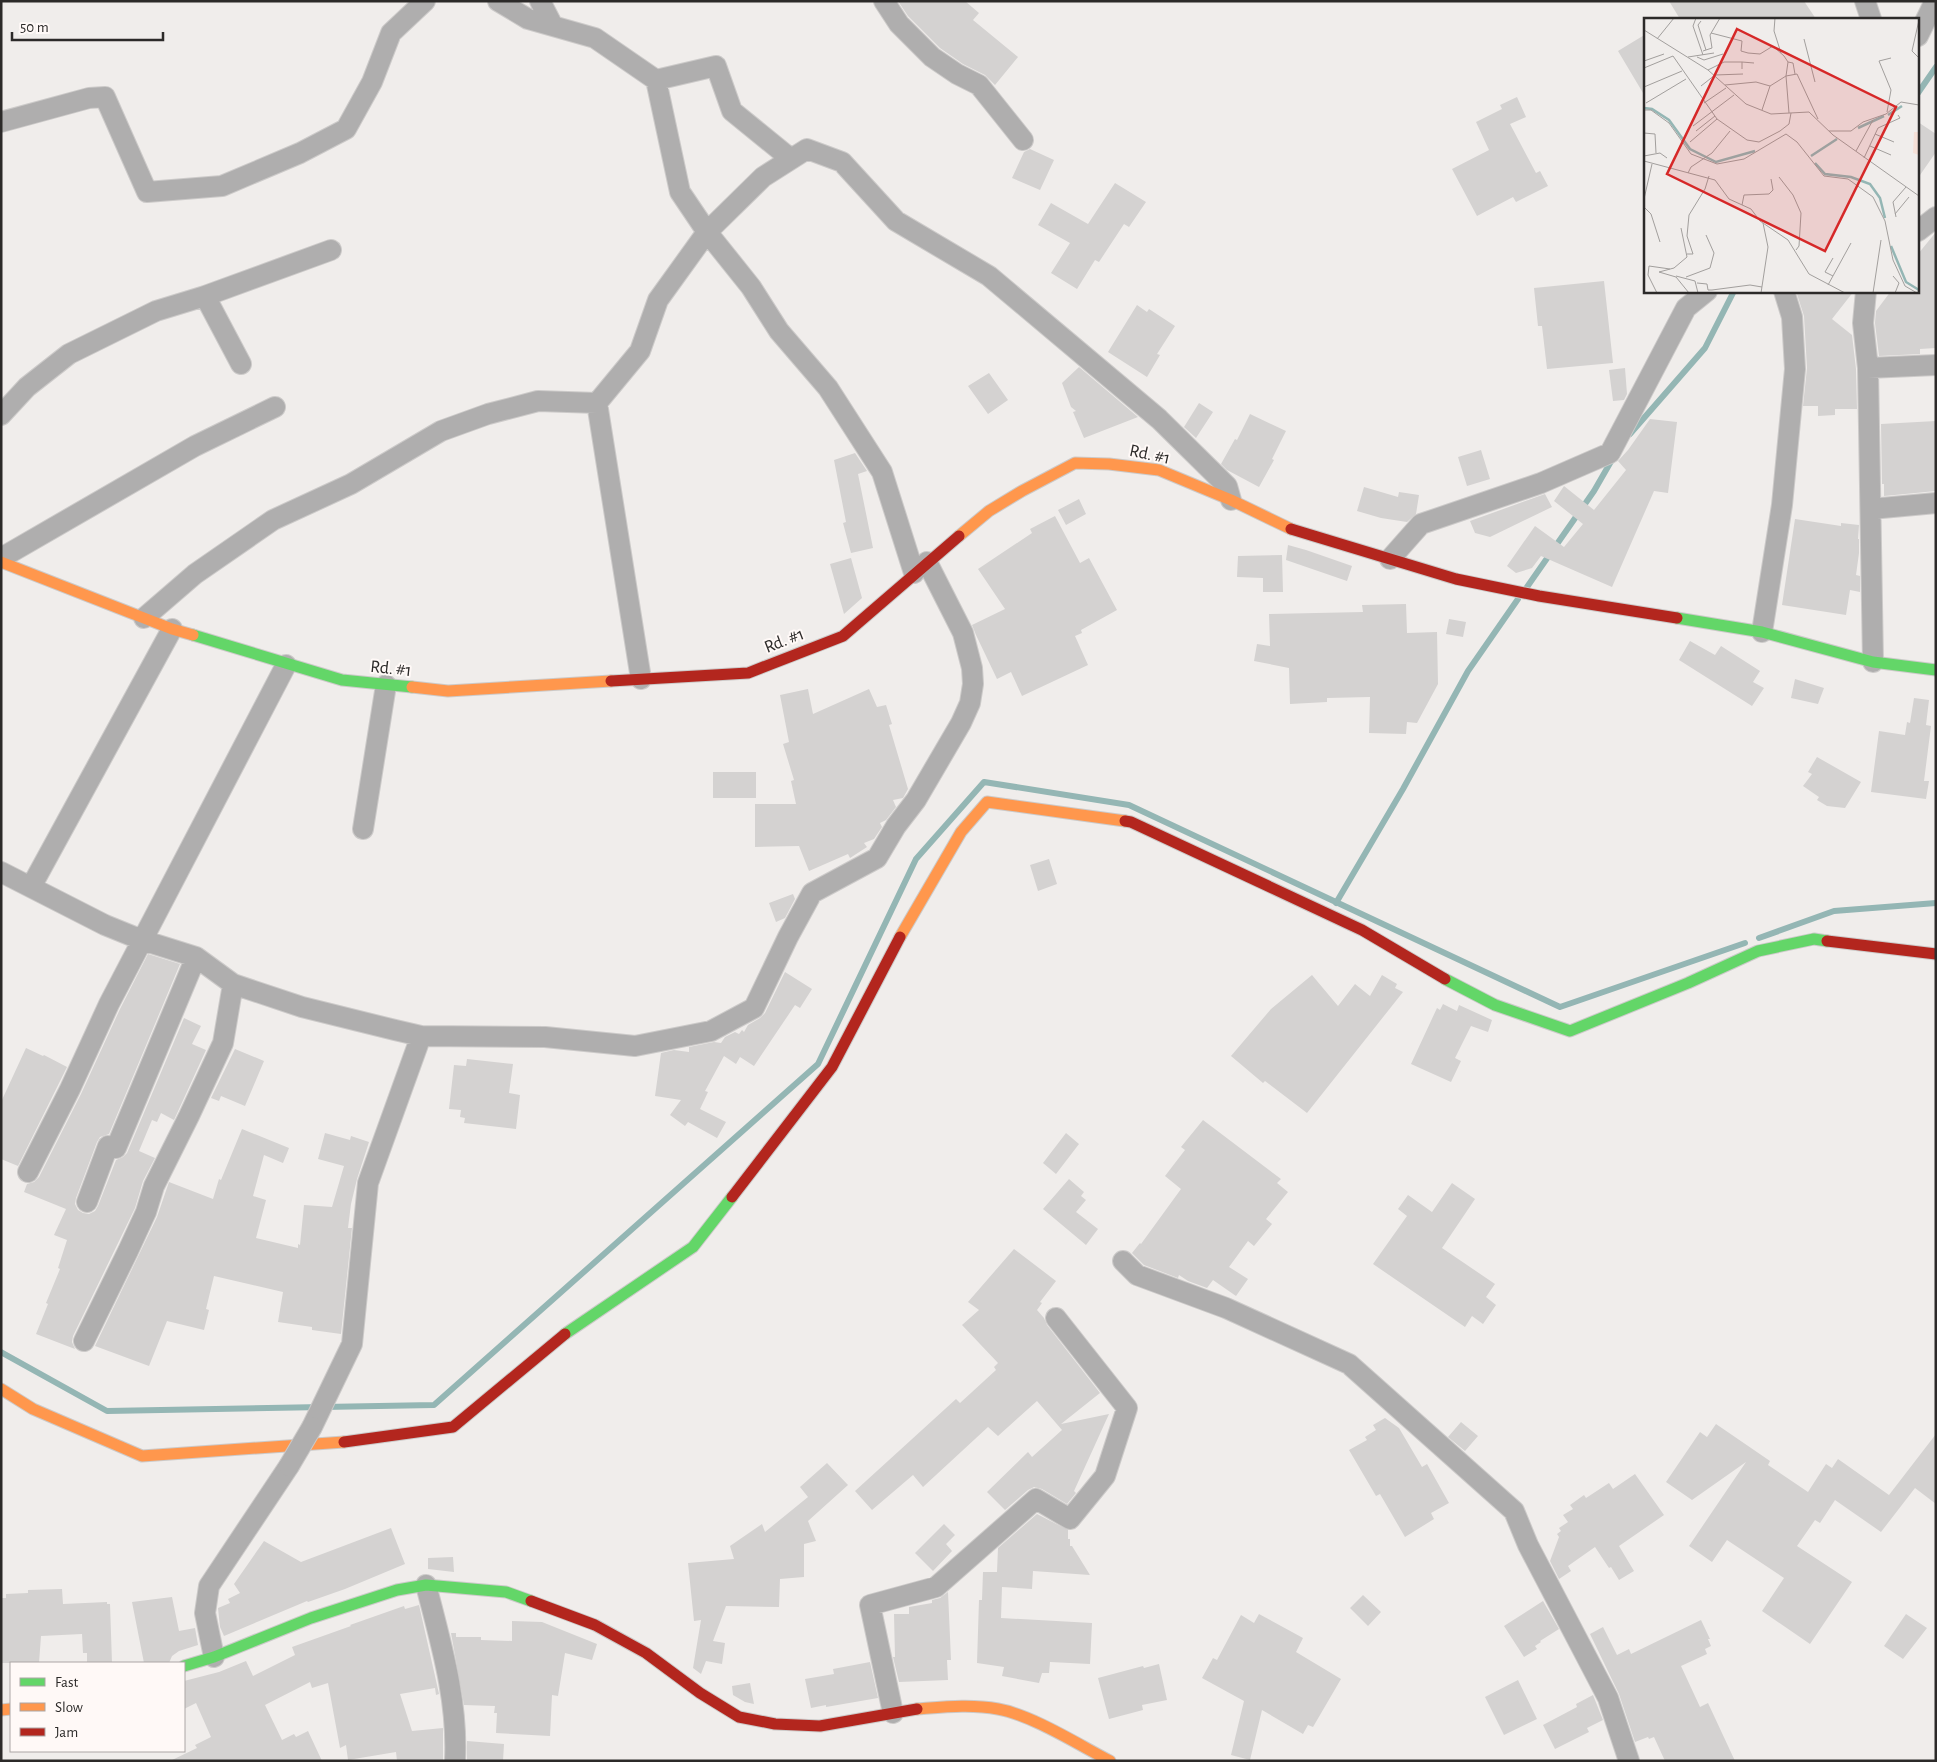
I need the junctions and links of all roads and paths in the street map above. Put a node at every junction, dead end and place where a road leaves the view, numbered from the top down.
1 (425, 1) edge
2 (498, 1) edge
3 (540, 1) edge
4 (884, 1) edge
5 (1865, 1) edge
6 (1934, 1) edge
7 (1871, 18) edge
8 (553, 26) junction
9 (1920, 32) edge
10 (656, 80) junction
11 (1, 122) edge
12 (1022, 140) dead end
13 (791, 159) junction
14 (1936, 217) edge
15 (1920, 229) edge
16 (707, 232) junction
17 (331, 250) dead end
18 (1707, 292) edge
19 (1784, 292) edge
20 (1866, 292) edge
21 (205, 296) junction
22 (241, 364) dead end
23 (1936, 365) edge
24 (1868, 368) junction
25 (597, 404) junction
26 (275, 407) dead end
27 (1, 415) edge
28 (1231, 500) junction
29 (1936, 504) edge
30 (1871, 509) junction
31 (1390, 559) junction
32 (1, 560) edge
33 (921, 568) junction
34 (144, 618) junction
35 (172, 629) junction
36 (1762, 632) junction
37 (1873, 662) junction
38 (286, 665) junction
39 (1936, 670) edge
40 (641, 679) junction
41 (386, 685) junction
42 (363, 829) dead end
43 (1, 872) edge
44 (30, 887) junction
45 (142, 940) junction
46 (1936, 954) edge
47 (196, 957) junction
48 (233, 984) junction
49 (421, 1036) junction
50 (28, 1172) dead end
51 (87, 1202) dead end
52 (1123, 1261) dead end
53 (1056, 1318) dead end
54 (84, 1341) dead end
55 (1, 1389) edge
56 (426, 1585) junction
57 (214, 1657) junction
58 (185, 1666) edge
59 (892, 1713) junction
60 (455, 1761) edge
61 (1110, 1761) edge
62 (1629, 1761) edge

1 - 11 street
2 - 8 street
3 - 8 street
4 - 12 street
5 - 7 street
6 - 9 street
8 - 10 street
10 - 13 street
10 - 16 street
13 - 16 street
13 - 28 street
14 - 15 street
16 - 25 street
16 - 33 street
17 - 21 street
18 - 31 street
19 - 36 street
20 - 24 street
21 - 22 street
21 - 27 street
23 - 24 street
24 - 30 street
25 - 34 street
25 - 40 street
26 - 32 street
28 - 31 street, Rd. #1
28 - 33 street, Rd. #1
29 - 30 street
30 - 37 street
31 - 36 street, Rd. #1
32 - 34 street, Rd. #1
33 - 40 street, Rd. #1
33 - 49 street
34 - 35 street, Rd. #1
35 - 38 street, Rd. #1
35 - 44 street
36 - 37 street, Rd. #1
37 - 39 street, Rd. #1
38 - 41 street, Rd. #1
38 - 45 street
40 - 41 street, Rd. #1
41 - 42 street
43 - 44 street
44 - 45 street
45 - 47 street
45 - 50 street
46 - 55 street
47 - 48 street
47 - 51 street
48 - 49 street
48 - 54 street
49 - 57 street, bridge
52 - 62 street
53 - 59 street
56 - 57 street
56 - 59 street
56 - 60 street
57 - 58 street
59 - 61 street

